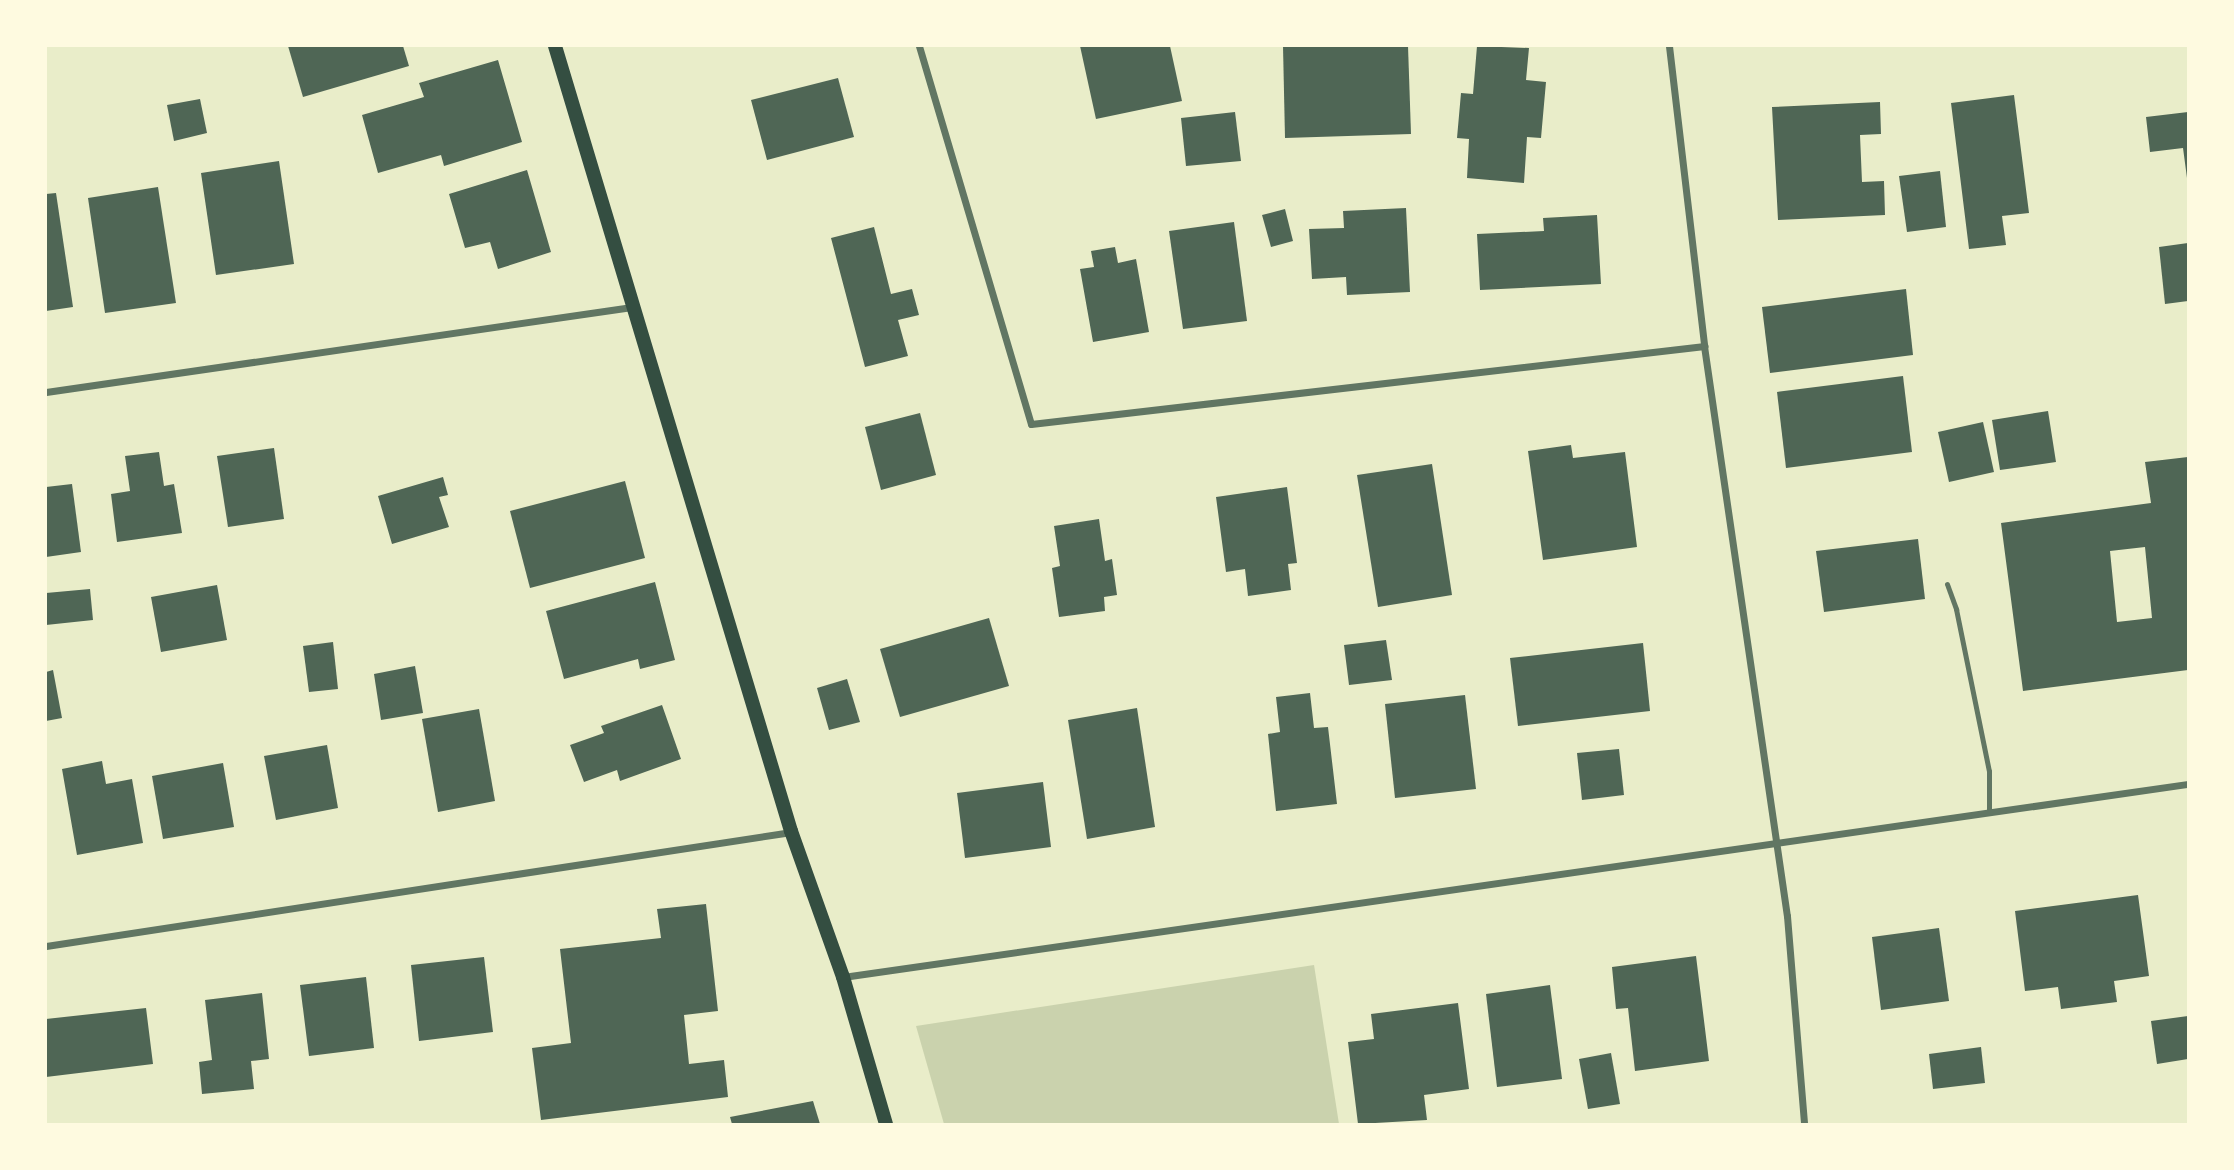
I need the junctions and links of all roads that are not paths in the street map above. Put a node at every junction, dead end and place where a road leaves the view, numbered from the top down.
1 (555, 46) edge
2 (919, 46) edge
3 (1669, 46) edge
4 (632, 307) junction
5 (1704, 346) junction
6 (46, 392) edge
7 (1947, 584) dead end
8 (2189, 784) edge
9 (1989, 813) junction
10 (792, 831) junction
11 (1773, 845) junction
12 (46, 946) edge
13 (843, 977) junction
14 (886, 1125) edge
15 (1804, 1125) edge

1 - 4 main road
2 - 5 street
3 - 5 street
4 - 6 street
4 - 10 main road
5 - 11 street
7 - 9 lane
8 - 9 street
9 - 11 street
10 - 12 street
10 - 13 main road
11 - 13 street
11 - 15 street
13 - 14 main road

